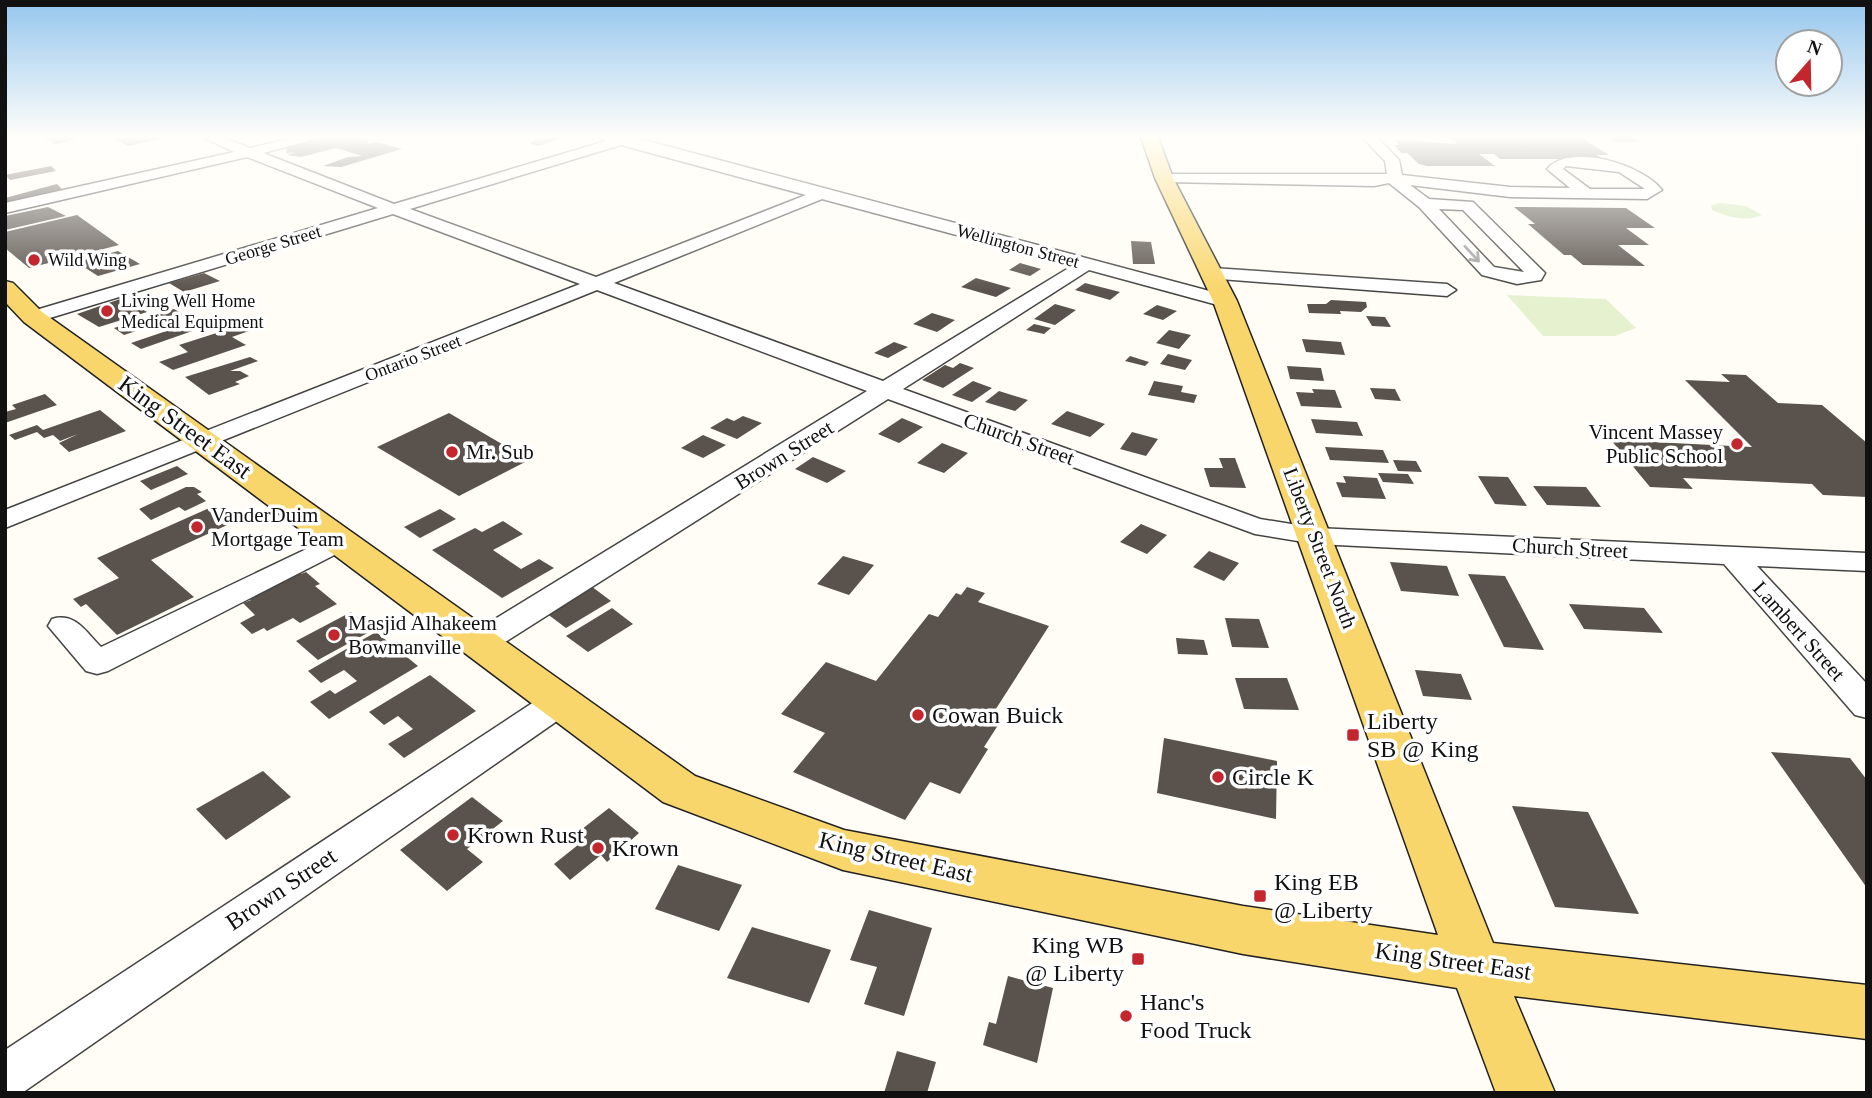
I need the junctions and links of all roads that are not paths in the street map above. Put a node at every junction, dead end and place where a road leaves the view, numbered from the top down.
1 (94, 188) edge
2 (339, 188) edge
3 (461, 188) edge
4 (800, 188) edge
5 (1169, 188) edge
6 (1405, 188) edge
7 (1474, 188) edge
8 (1541, 188) edge
9 (1580, 188) edge
10 (1653, 188) edge
11 (1547, 193) junction
12 (1586, 193) junction
13 (821, 194) junction
14 (1425, 204) junction
15 (5, 208) edge
16 (394, 209) junction
17 (1087, 264) junction
18 (599, 285) junction
19 (1219, 288) junction
20 (1447, 290) dead end
21 (19, 302) edge
22 (888, 391) junction
23 (203, 440) junction
24 (5, 520) edge
25 (1316, 536) junction
26 (340, 541) junction
27 (1732, 555) junction
28 (1867, 562) edge
29 (63, 626) dead end
30 (480, 643) junction
31 (558, 703) junction
32 (1867, 706) edge
33 (1475, 966) junction
34 (1867, 1013) edge
35 (5, 1077) edge
36 (1527, 1093) edge

1 - 15 street
2 - 16 street, Church Street
3 - 16 street, George Street
4 - 13 street, Wellington Street
5 - 19 main road, Liberty Street North
6 - 14 street
7 - 11 street
8 - 11 street
9 - 12 street
10 - 12 street
11 - 12 street
13 - 17 street, Wellington Street
13 - 18 street, Ontario Street
14 -> 14 street
16 - 18 street, Church Street
16 - 21 street, George Street
17 - 19 street, Wellington Street
17 - 22 street, Brown Street
18 - 22 street, Church Street
18 - 23 street, Ontario Street
19 - 20 street, Wellington Street
19 - 25 main road, Liberty Street North
21 - 23 main road, King Street East
22 - 25 street, Church Street
22 - 30 street, Brown Street
23 - 24 street, Ontario Street
23 - 26 main road, King Street East
25 - 27 street, Church Street
25 - 33 main road, Liberty Street North
26 - 29 street
26 - 30 main road, King Street East
27 - 28 street, Church Street
27 - 32 street, Lambert Street
30 - 31 main road, King Street East
31 - 33 main road, King Street East
31 - 35 street, Brown Street
33 - 34 main road, King Street East
33 - 36 main road, Liberty Street North

